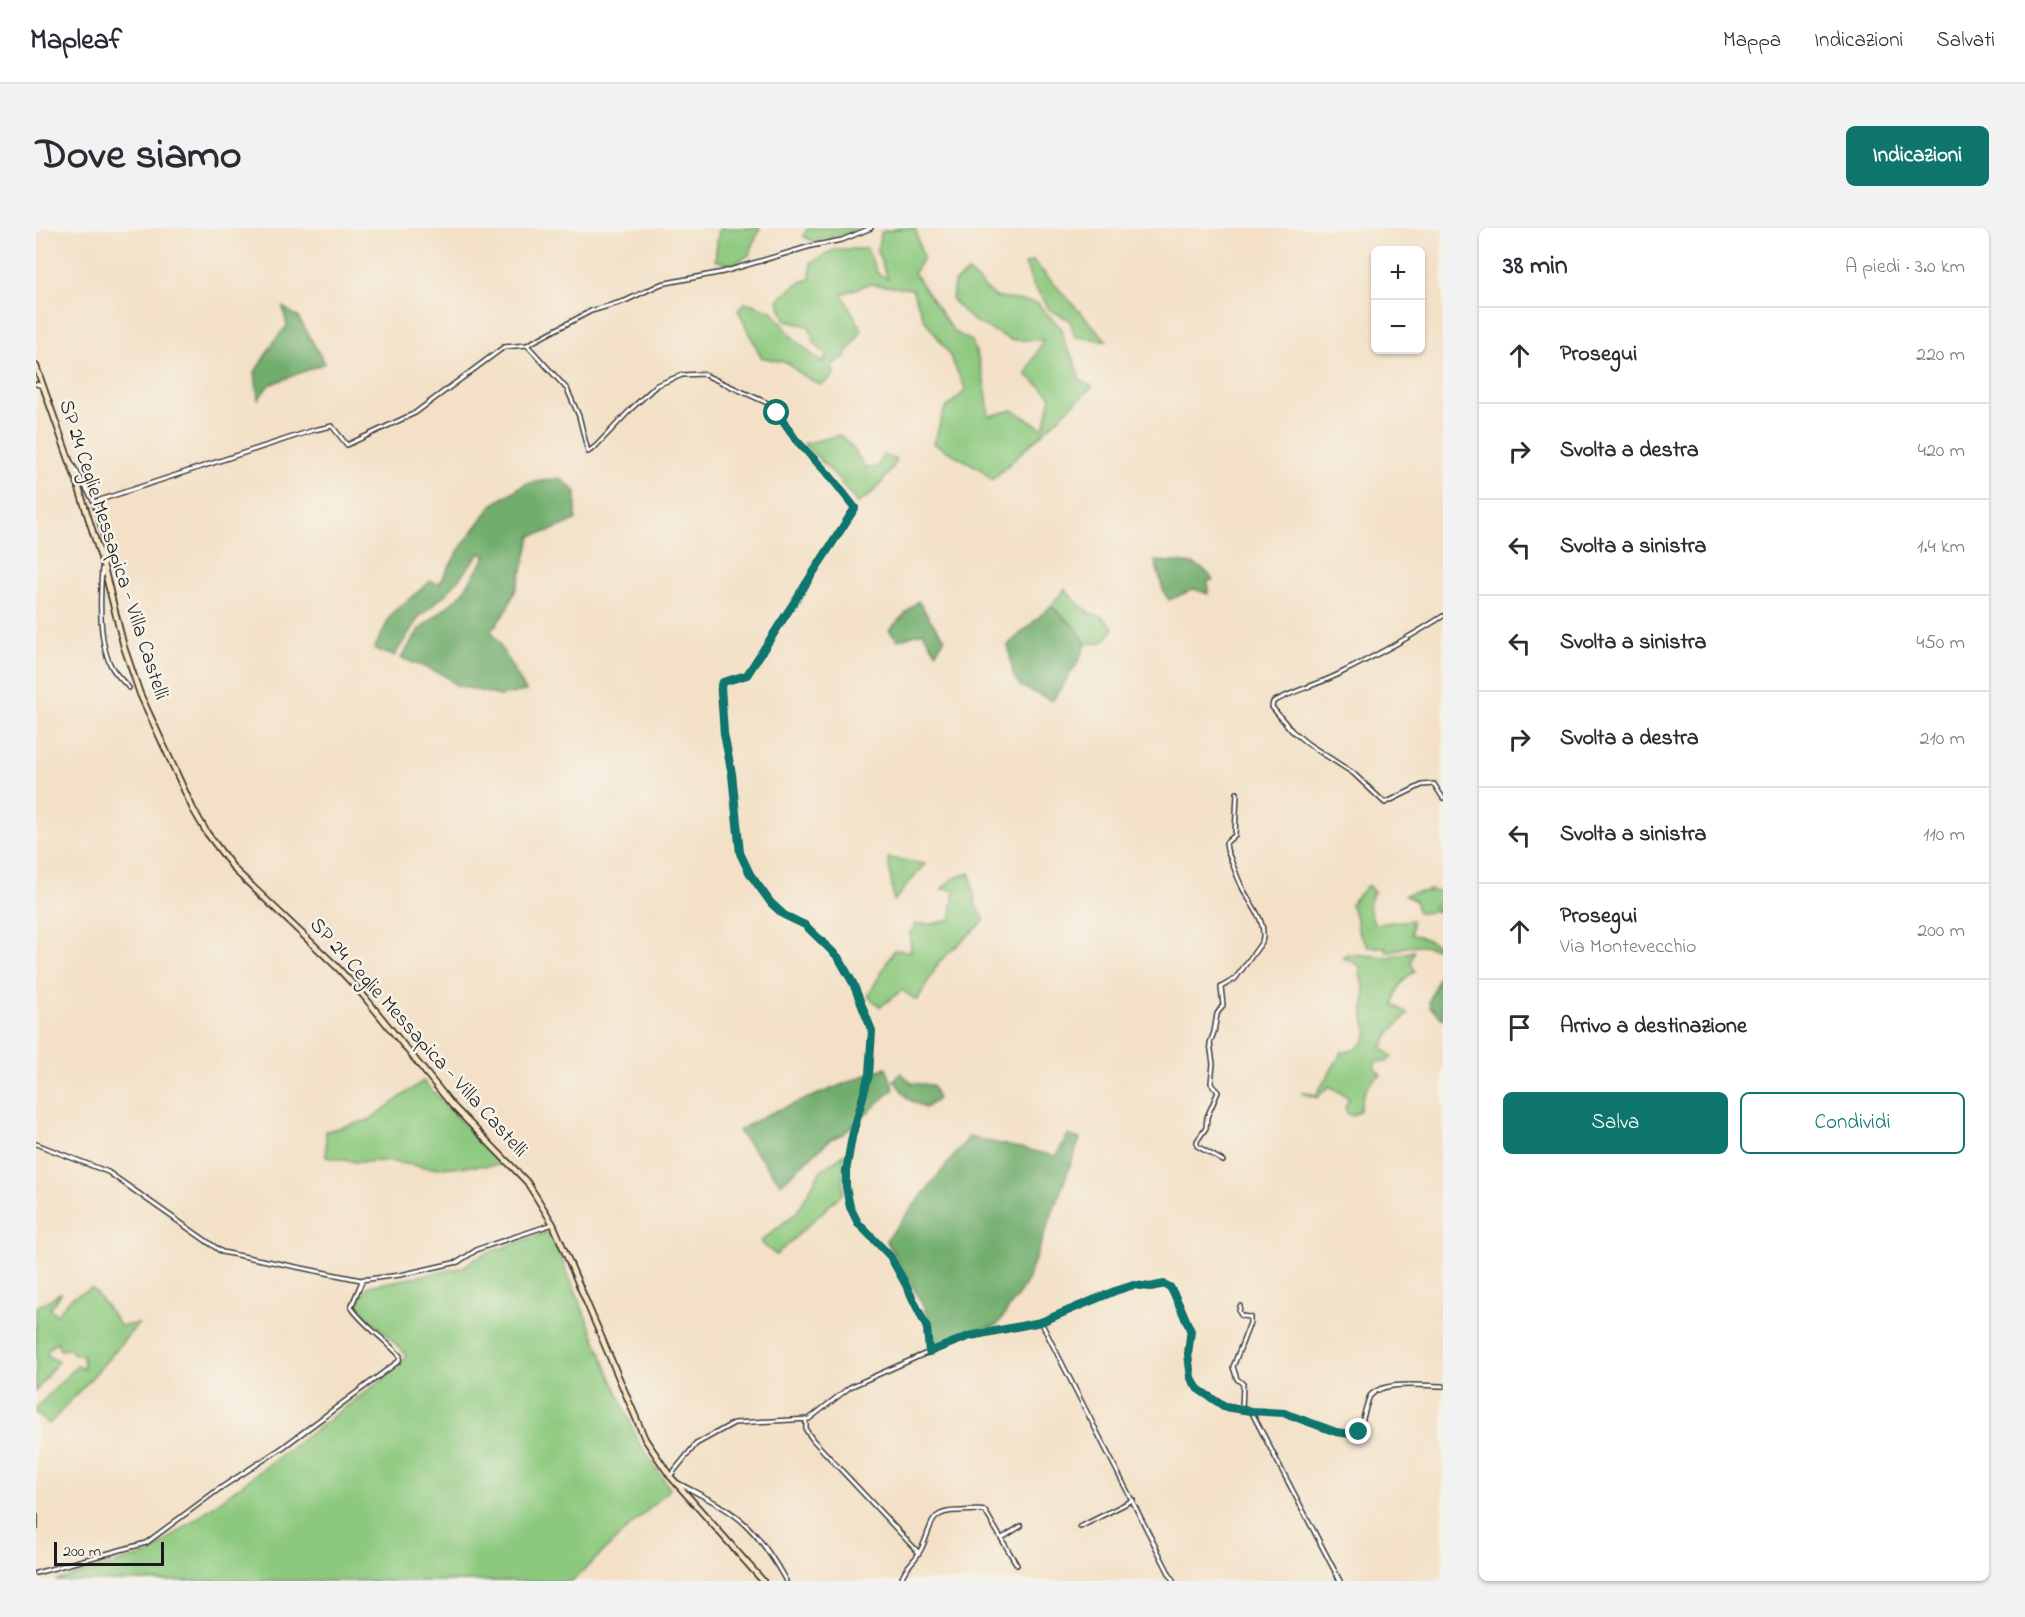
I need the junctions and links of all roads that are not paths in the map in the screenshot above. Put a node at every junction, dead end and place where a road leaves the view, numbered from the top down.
1 (871, 228) edge
2 (527, 345) junction
3 (36, 366) edge
4 (36, 384) edge
5 (43, 386) junction
6 (68, 458) junction
7 (94, 502) junction
8 (103, 564) junction
9 (1443, 616) edge
10 (129, 688) dead end
11 (1237, 794) dead end
12 (1443, 798) edge
13 (36, 1144) edge
14 (1223, 1161) dead end
15 (553, 1224) junction
16 (363, 1279) junction
17 (1240, 1306) dead end
18 (1041, 1322) junction
19 (929, 1352) junction
20 (1443, 1386) edge
21 (1242, 1410) junction
22 (1251, 1411) junction
23 (806, 1419) junction
24 (672, 1478) junction
25 (1133, 1500) junction
26 (36, 1516) edge
27 (1021, 1526) dead end
28 (1080, 1527) dead end
29 (36, 1528) edge
30 (1002, 1538) junction
31 (919, 1553) junction
32 (1017, 1565) dead end
33 (36, 1573) edge
34 (762, 1581) edge
35 (786, 1581) edge
36 (901, 1581) edge
37 (1173, 1581) edge
38 (1340, 1581) edge

1 - 2 street
2 - 7 street
2 - 19 street
3 - 5 main road, SP 24 Ceglie Messapica - Villa Castelli
4 - 5 street
5 - 6 main road, SP 24 Ceglie Messapica - Villa Castelli
6 - 7 street
6 - 8 main road, SP 24 Ceglie Messapica - Villa Castelli
7 - 8 street
8 - 10 street
8 - 15 main road, SP 24 Ceglie Messapica - Villa Castelli
9 - 12 street
11 - 14 street
13 - 16 street
15 - 16 street
15 - 24 main road, SP 24 Ceglie Messapica - Villa Castelli
16 - 33 street
17 - 21 street
18 - 19 street
18 - 21 street
18 - 25 street
19 - 23 street
20 - 22 street
21 - 22 street
22 - 38 street
23 - 24 street
23 - 31 street
24 - 34 main road, SP 24 Ceglie Messapica - Villa Castelli
24 - 35 street
25 - 28 street
25 - 37 street
26 - 29 street
27 - 30 street
30 - 31 street
30 - 32 street
31 - 36 street

